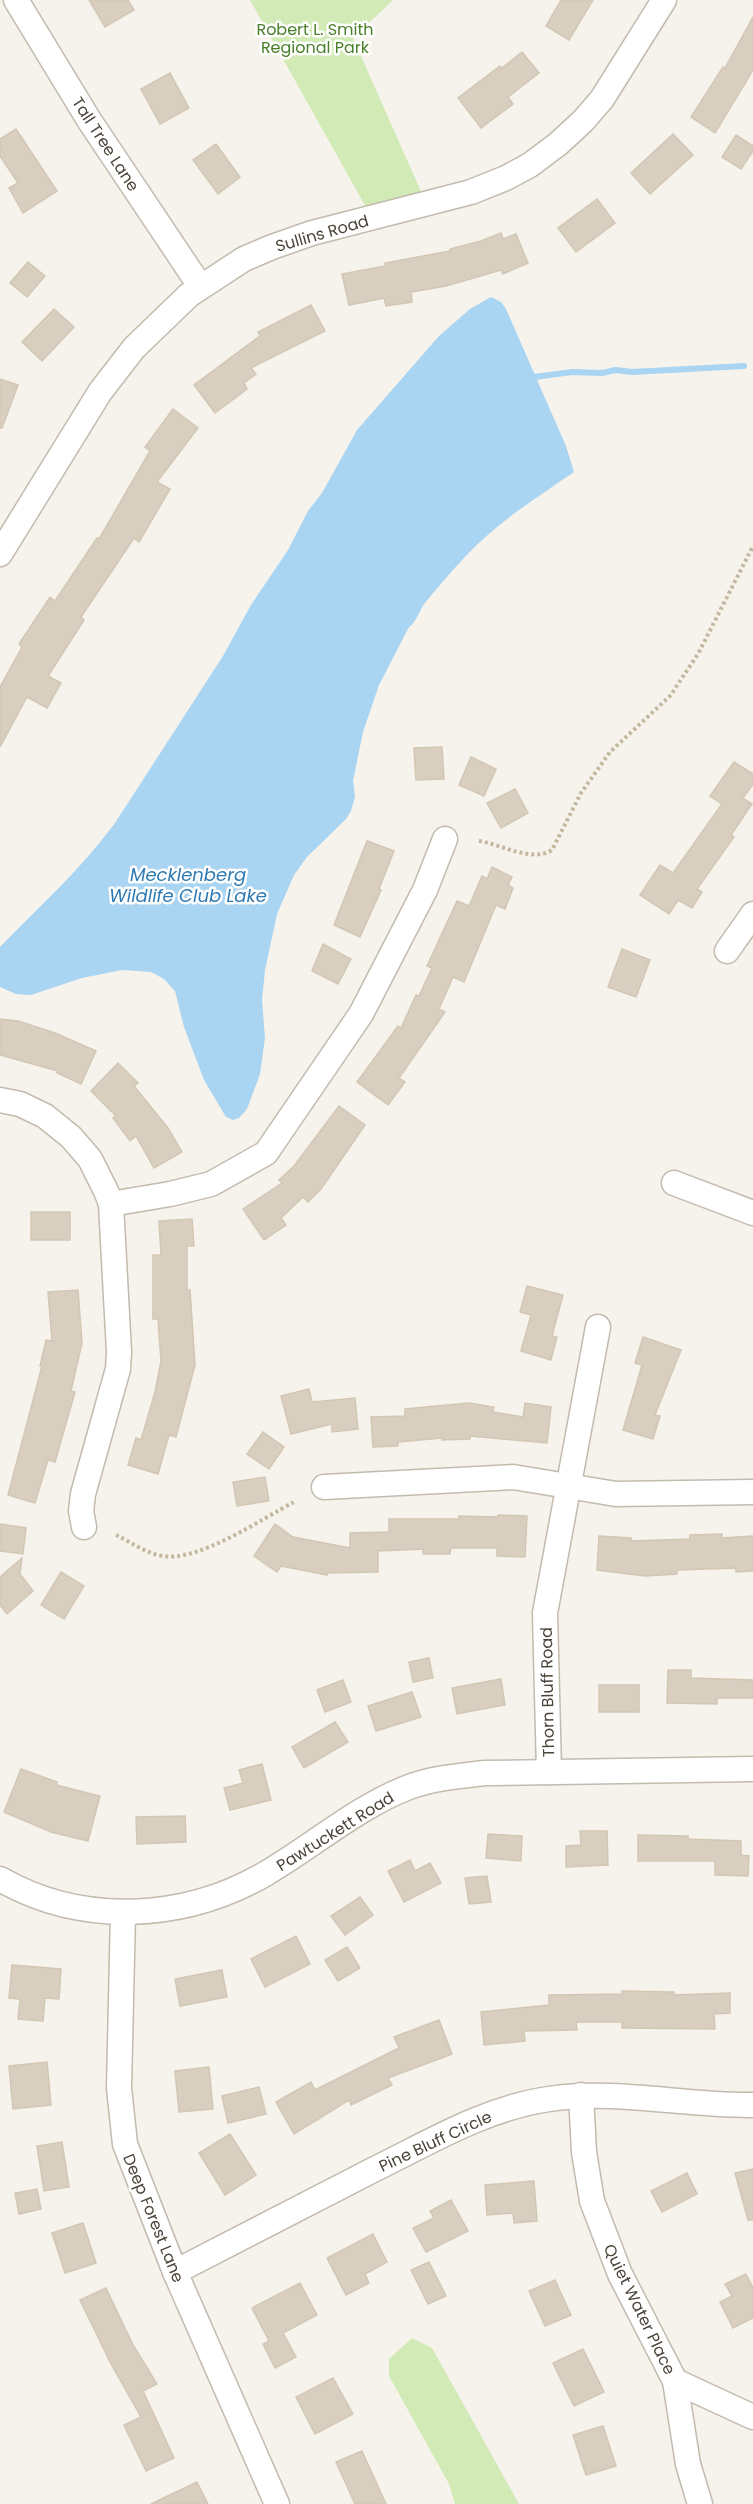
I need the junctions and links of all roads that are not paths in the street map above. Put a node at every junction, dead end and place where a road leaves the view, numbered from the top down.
1 (16, 0) edge
2 (664, 0) edge
3 (200, 286) junction
4 (0, 554) edge
5 (445, 839) dead end
6 (753, 914) edge
7 (727, 951) dead end
8 (0, 1100) edge
9 (674, 1183) dead end
10 (111, 1204) junction
11 (753, 1213) edge
12 (598, 1327) dead end
13 (569, 1486) junction
14 (324, 1487) dead end
15 (753, 1492) edge
16 (84, 1527) dead end
17 (753, 1769) edge
18 (549, 1772) junction
19 (0, 1879) edge
20 (123, 1913) junction
21 (581, 2095) junction
22 (753, 2105) edge
23 (175, 2272) junction
24 (675, 2381) junction
25 (753, 2417) edge
26 (277, 2504) edge
27 (700, 2504) edge

1 - 3 street, Tall Tree Lane
2 - 3 street, Sullins Road
3 - 4 street, Sullins Road
5 - 10 street
6 - 7 street
8 - 10 street
9 - 11 street
10 - 16 street
12 - 13 street, Thorn Bluff Road
13 - 14 street
13 - 15 street
13 - 18 street, Thorn Bluff Road
17 - 18 street, Pawtuckett Road
18 - 20 street, Pawtuckett Road
19 - 20 street, Pawtuckett Road
20 - 23 street, Deep Forest Lane
21 - 22 street, Pine Bluff Circle
21 - 23 street, Pine Bluff Circle
21 - 24 street, Quiet Water Place
23 - 26 street, Deep Forest Lane
24 - 25 street, Quiet Water Place
24 - 27 street, Quiet Water Place

